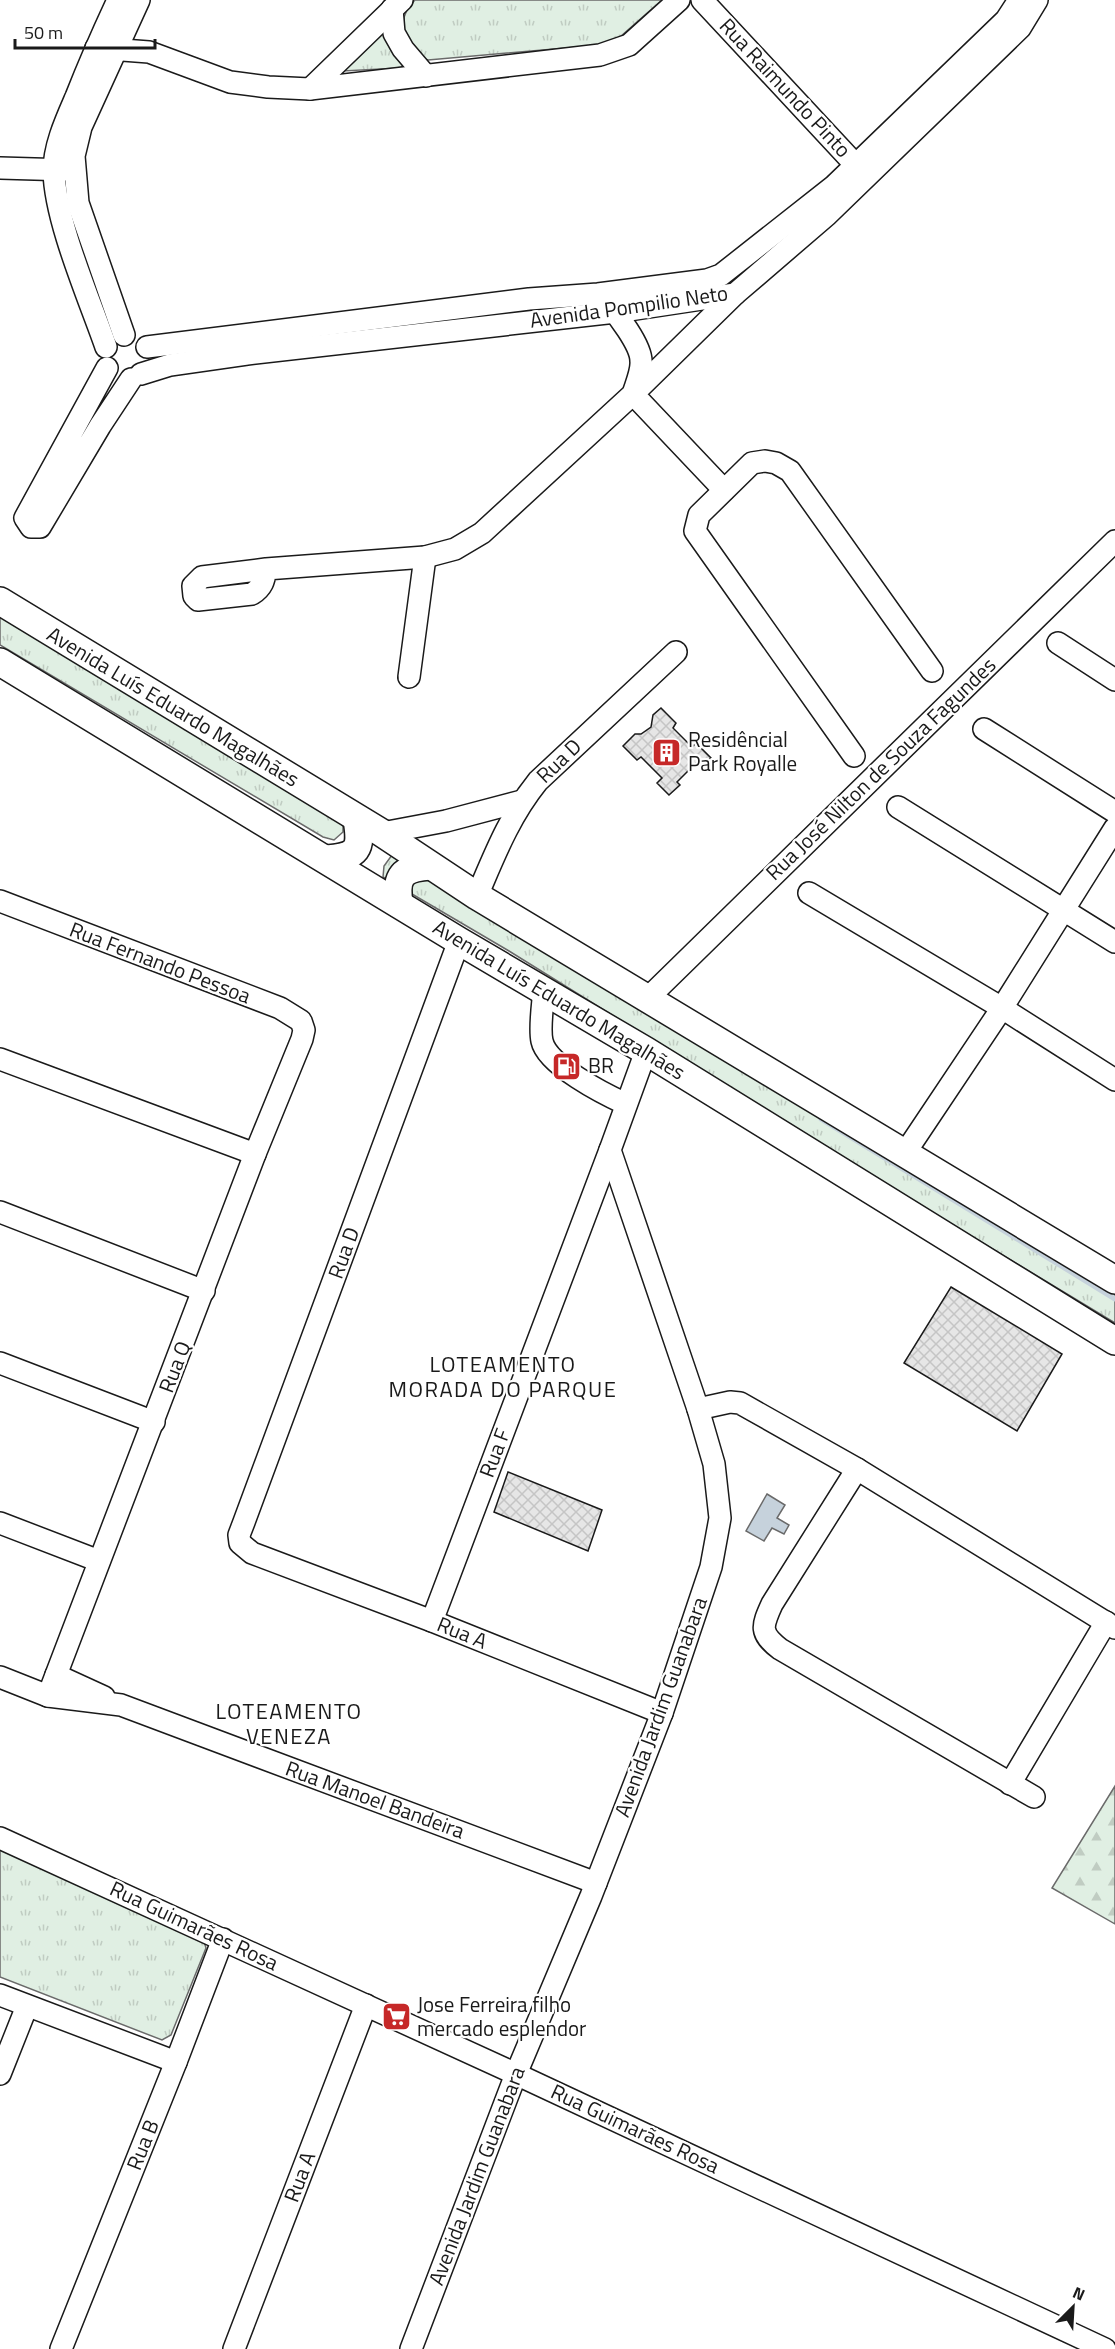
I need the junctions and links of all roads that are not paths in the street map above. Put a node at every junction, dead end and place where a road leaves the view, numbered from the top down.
1 (118, 0) edge
2 (139, 0) edge
3 (679, 0) edge
4 (702, 0) edge
5 (1019, 0) edge
6 (1036, 0) edge
7 (397, 4) edge
8 (106, 50) junction
9 (426, 75) junction
10 (310, 89) junction
11 (0, 168) edge
12 (54, 170) junction
13 (75, 170) junction
14 (861, 171) junction
15 (597, 294) junction
16 (735, 294) junction
17 (616, 312) junction
18 (115, 341) junction
19 (147, 347) junction
20 (107, 368) junction
21 (136, 376) junction
22 (633, 394) junction
23 (724, 490) junction
24 (1115, 541) edge
25 (425, 557) junction
26 (266, 568) dead end
27 (0, 601) edge
28 (1058, 642) dead end
29 (676, 652) dead end
30 (0, 662) edge
31 (932, 671) dead end
32 (409, 676) dead end
33 (1115, 680) edge
34 (984, 729) dead end
35 (854, 756) dead end
36 (522, 801) junction
37 (898, 807) dead end
38 (1115, 812) edge
39 (357, 819) junction
40 (1115, 828) edge
41 (382, 833) junction
42 (327, 859) junction
43 (430, 866) junction
44 (809, 893) dead end
45 (477, 896) junction
46 (0, 901) edge
47 (399, 904) junction
48 (1064, 910) junction
49 (459, 940) junction
50 (1115, 942) edge
51 (544, 989) junction
52 (648, 998) junction
53 (1002, 1008) junction
54 (302, 1039) joint
55 (646, 1051) junction
56 (0, 1059) edge
57 (1115, 1080) edge
58 (626, 1104) junction
59 (610, 1150) junction
60 (905, 1153) junction
61 (255, 1154) junction
62 (0, 1212) edge
63 (1115, 1280) edge
64 (204, 1292) junction
65 (1115, 1341) edge
66 (0, 1363) edge
67 (698, 1409) junction
68 (154, 1422) junction
69 (857, 1469) junction
70 (0, 1523) edge
71 (260, 1556) joint
72 (99, 1561) junction
73 (432, 1621) junction
74 (1111, 1625) edge
75 (56, 1675) junction
76 (0, 1677) edge
77 (48, 1696) junction
78 (120, 1705) junction
79 (663, 1713) junction
80 (1010, 1784) junction
81 (1034, 1797) dead end
82 (1, 1840) edge
83 (596, 1883) junction
84 (223, 1939) junction
85 (0, 1995) edge
86 (366, 2005) junction
87 (27, 2006) junction
88 (177, 2062) junction
89 (0, 2074) edge
90 (516, 2074) junction
91 (61, 2349) edge
92 (234, 2349) edge
93 (412, 2349) edge
94 (1105, 2349) edge

1 - 8 street
2 - 8 street
3 - 9 street
4 - 14 street, Rua Raimundo Pinto
5 - 14 street, Avenida Pompilio Neto
6 - 14 street, Avenida Pompilio Neto
7 - 9 street
7 - 10 street
8 - 10 street
8 - 12 street
8 - 13 street
9 - 10 street
11 - 12 street
12 - 13 street
12 - 18 street
13 - 18 street
14 - 15 street, Avenida Pompilio Neto
14 - 16 street, Avenida Pompilio Neto
15 - 17 street
15 - 19 street, Avenida Pompilio Neto
16 - 17 street, Avenida Pompilio Neto
16 - 22 street
17 - 21 street, Avenida Pompilio Neto
17 - 22 street
18 - 19 street
18 - 20 street
19 - 21 street
20 - 21 street
20 - 21 street
22 - 23 street
22 - 25 street
23 - 31 street
23 - 35 street
24 - 52 street, Rua José Nilton de Souza Fagundes
25 - 26 street
25 - 32 street
27 - 39 main road, Avenida Luís Eduardo Magalhães
28 - 33 street
29 - 36 street, Rua D
30 - 42 main road, Avenida Luís Eduardo Magalhães
34 - 38 street
36 - 41 street
36 - 45 street, Rua D
37 - 48 street
39 - 41 main road, Avenida Luís Eduardo Magalhães
39 - 42 main road
40 - 48 street
41 - 43 main road, Avenida Luís Eduardo Magalhães
42 - 47 main road, Avenida Luís Eduardo Magalhães
43 - 45 main road, Avenida Luís Eduardo Magalhães
43 - 47 main road
44 - 53 street
45 - 52 main road, Avenida Luís Eduardo Magalhães
46 - 54 street, Rua Fernando Pessoa
47 - 49 main road, Avenida Luís Eduardo Magalhães
48 - 50 street
48 - 53 street
49 - 51 main road, Avenida Luís Eduardo Magalhães
49 - 71 street, Rua D
51 - 55 main road, Avenida Luís Eduardo Magalhães
51 - 58 street
52 - 60 main road, Avenida Luís Eduardo Magalhães
53 - 57 street
53 - 60 street
54 - 61 street, Rua Q
55 - 58 street
55 - 65 main road, Avenida Luís Eduardo Magalhães
56 - 61 street
58 - 59 street
59 - 67 street, Avenida Jardim Guanabara
59 - 73 street, Rua F
60 - 63 main road, Avenida Luís Eduardo Magalhães
61 - 64 street, Rua Q
62 - 64 street
64 - 68 street, Rua Q
66 - 68 street
67 - 69 street
67 - 79 street, Avenida Jardim Guanabara
68 - 72 street, Rua Q
69 - 74 street
69 - 80 street
70 - 72 street
71 - 73 street, Rua A
72 - 75 street, Rua Q
73 - 79 street, Rua A
74 - 80 street
75 - 77 street, Rua Q
75 - 78 street, Rua Manoel Bandeira
76 - 77 street, Rua Manoel Bandeira
77 - 78 street, Rua Manoel Bandeira
78 - 83 street, Rua Manoel Bandeira
79 - 83 street, Avenida Jardim Guanabara
80 - 81 street
82 - 84 street, Rua Guimarães Rosa
83 - 90 street, Avenida Jardim Guanabara
84 - 86 street, Rua Guimarães Rosa
84 - 88 street, Rua B
85 - 87 street
86 - 90 street, Rua Guimarães Rosa
86 - 92 street, Rua A
87 - 88 street
87 - 89 street
88 - 91 street, Rua B
90 - 93 street, Avenida Jardim Guanabara
90 - 94 street, Rua Guimarães Rosa

